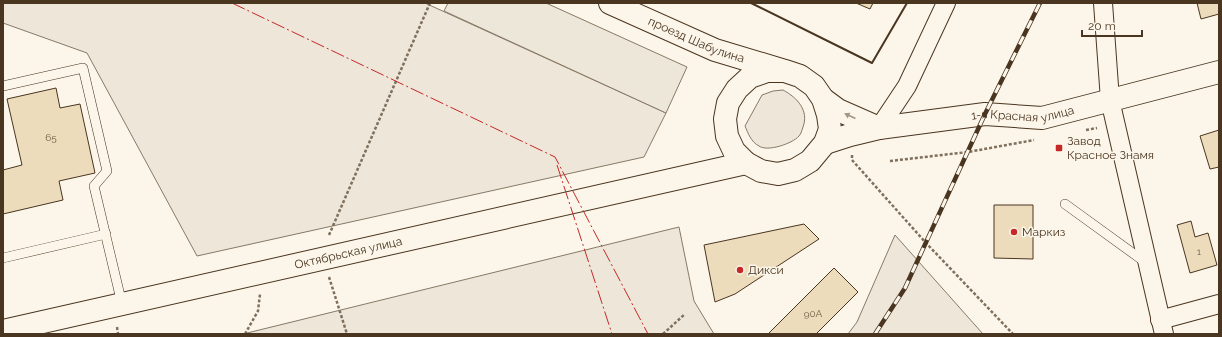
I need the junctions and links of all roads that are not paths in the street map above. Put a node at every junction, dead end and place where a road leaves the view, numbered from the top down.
1 (610, 3) edge
2 (946, 3) edge
3 (1103, 3) edge
4 (715, 50) junction
5 (784, 71) junction
6 (1219, 72) edge
7 (3, 86) edge
8 (737, 89) junction
9 (823, 99) junction
10 (1110, 100) junction
11 (879, 128) junction
12 (727, 136) junction
13 (825, 143) junction
14 (746, 163) junction
15 (694, 175) junction
16 (1065, 204) dead end
17 (106, 234) junction
18 (3, 258) edge
19 (1147, 263) junction
20 (122, 304) junction
21 (1219, 304) edge
22 (1162, 327) edge
23 (3, 331) edge

1 - 4 street, проезд Шабулина
2 - 11 street
3 - 10 street
4 - 5 street, проезд Шабулина
4 - 8 street
5 - 8 street, проезд Шабулина
5 - 9 street, проезд Шабулина
6 - 10 street, 1-я Красная улица
7 - 17 lane
8 - 12 street, проезд Шабулина
11 -> 9 street, проезд Шабулина
9 - 13 street, проезд Шабулина
10 - 11 street, 1-я Красная улица
10 - 19 street
11 - 13 street, 1-я Красная улица
12 - 14 street, проезд Шабулина
12 - 15 street, Октябрьская улица
13 - 14 street, проезд Шабулина
14 - 15 street, Октябрьская улица
15 - 20 street, Октябрьская улица
16 - 19 lane
17 - 18 lane
17 - 20 lane
19 - 22 street
20 - 23 street, Октябрьская улица
21 - 22 street

